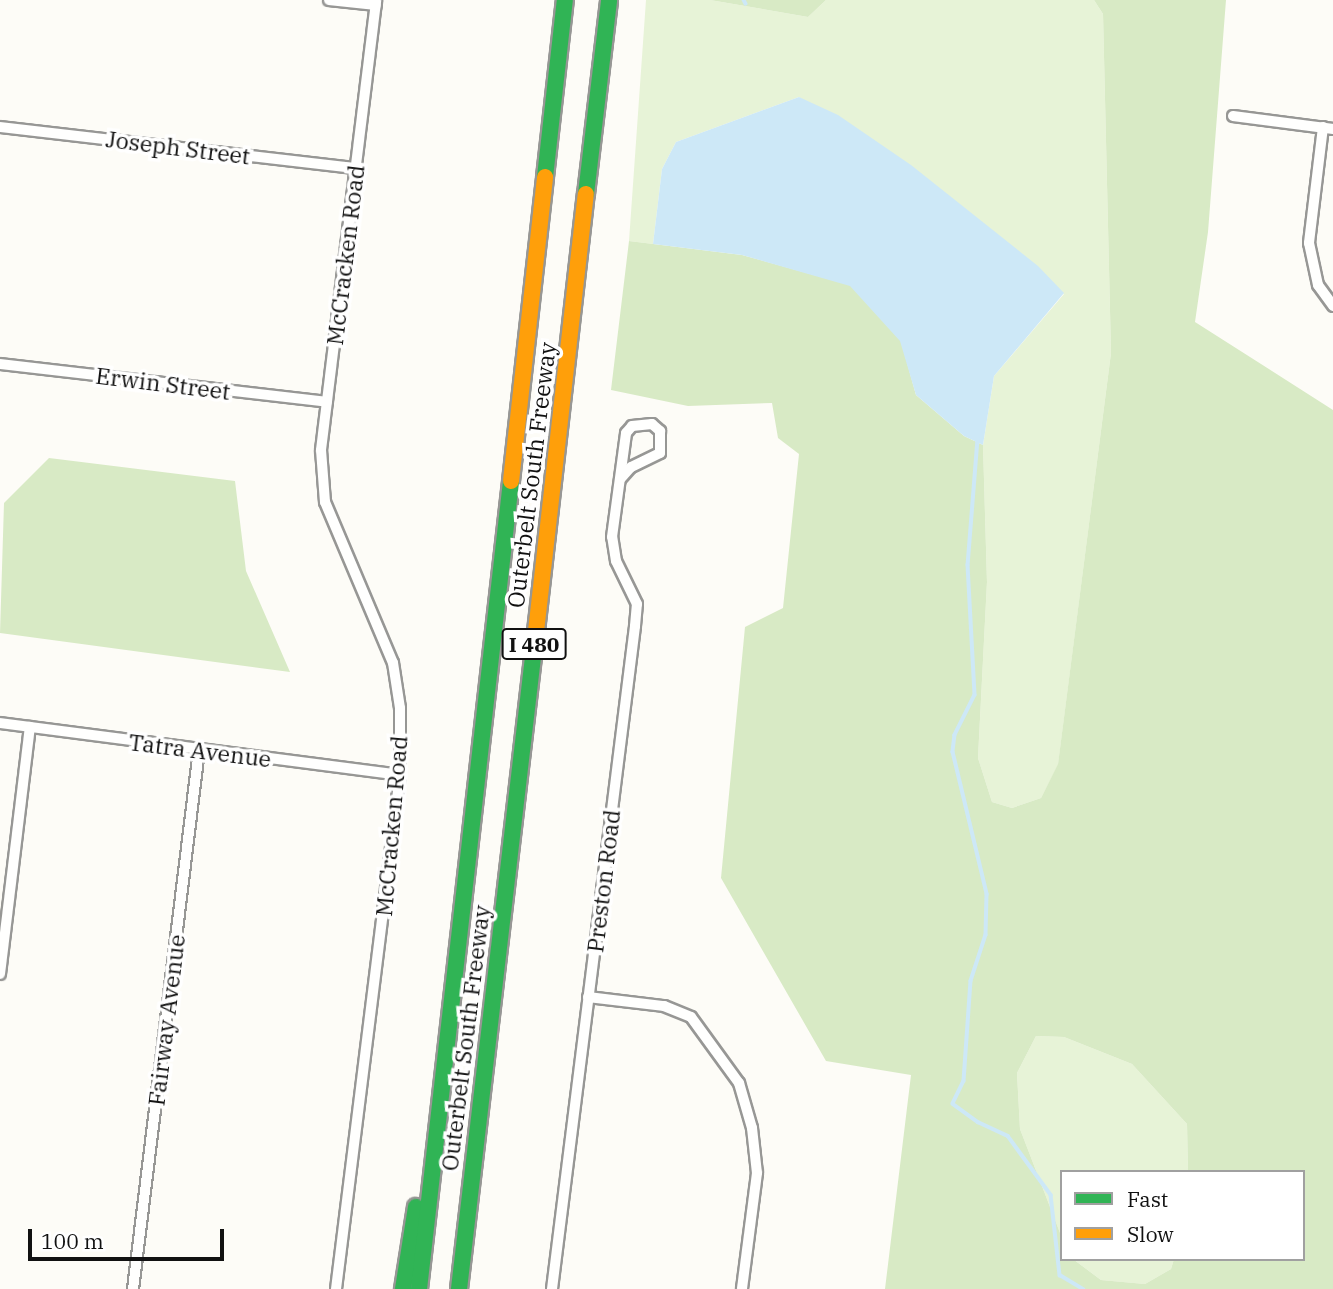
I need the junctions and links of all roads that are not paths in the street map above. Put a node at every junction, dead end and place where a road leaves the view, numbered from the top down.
1 (329, 0) edge
2 (565, 0) edge
3 (609, 0) edge
4 (376, 3) edge
5 (1233, 116) dead end
6 (0, 127) edge
7 (1328, 128) edge
8 (356, 168) junction
9 (1333, 306) edge
10 (0, 364) edge
11 (327, 402) junction
12 (621, 478) junction
13 (0, 723) edge
14 (30, 727) junction
15 (199, 750) junction
16 (400, 775) junction
17 (462, 891) junction
18 (0, 974) edge
19 (588, 997) junction
20 (133, 1289) edge
21 (336, 1289) edge
22 (403, 1289) edge
23 (419, 1289) edge
24 (459, 1289) edge
25 (552, 1289) edge
26 (742, 1289) edge

1 - 4 street
2 - 17 highway, Outerbelt South Freeway / I 480
3 - 24 highway, Outerbelt South Freeway / I 480
4 - 8 street, McCracken Road
5 - 7 street
6 - 8 street, Joseph Street
7 - 9 street
8 - 11 street, McCracken Road
10 - 11 street, Erwin Street
11 - 16 street, McCracken Road
12 - 12 street, Preston Road
12 - 19 street, Preston Road
13 - 14 street, Tatra Avenue
14 - 15 street, Tatra Avenue
14 - 18 street
15 - 16 street, Tatra Avenue
15 - 20 street, Fairway Avenue
16 - 21 street, McCracken Road
17 - 22 highway
17 - 23 highway, Outerbelt South Freeway / I 480
19 - 25 street, Preston Road
19 - 26 street

